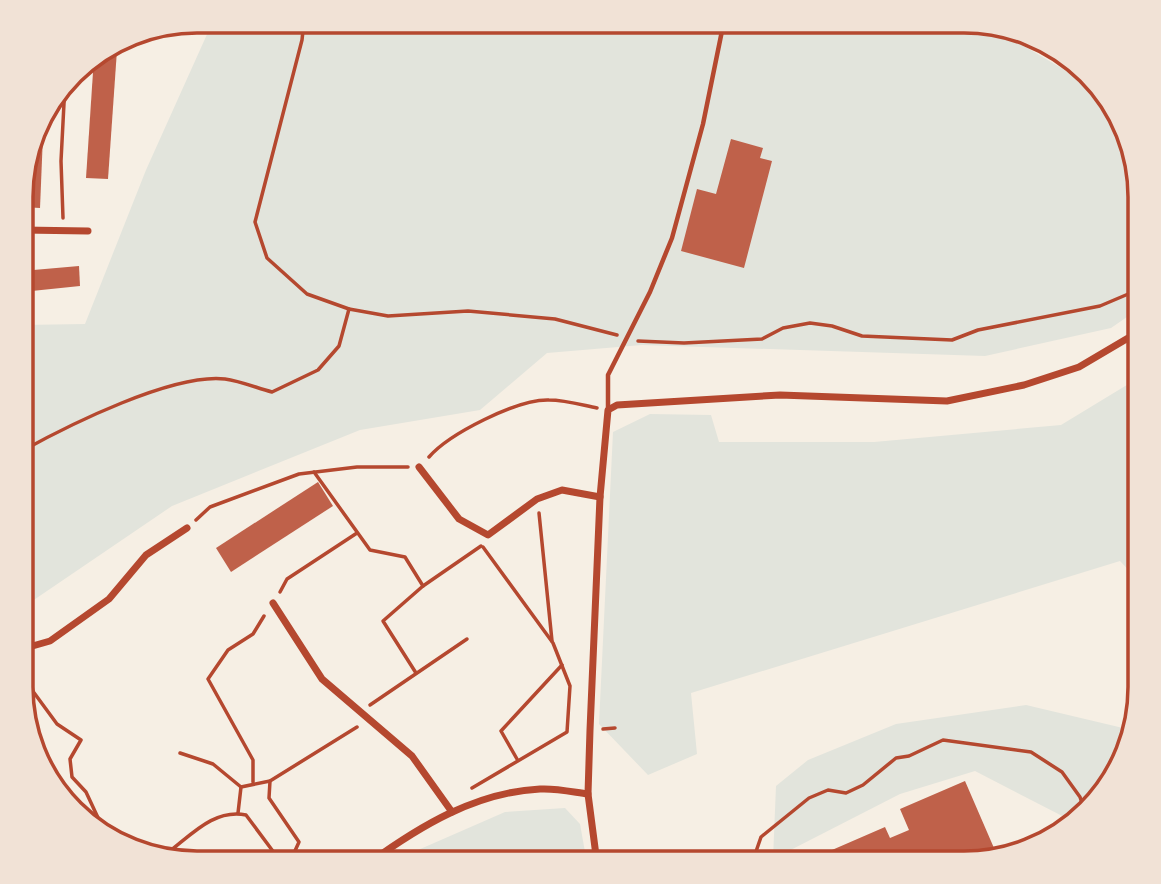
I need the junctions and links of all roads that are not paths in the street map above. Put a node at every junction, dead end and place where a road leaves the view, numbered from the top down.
1 (721, 34) edge
2 (33, 230) edge
3 (88, 231) dead end
4 (1128, 338) edge
5 (608, 410) junction
6 (419, 467) road end
7 (600, 497) junction
8 (187, 528) road end
9 (273, 603) road end
10 (34, 646) edge
11 (588, 794) junction
12 (452, 812) junction
13 (387, 850) edge
14 (595, 851) edge

1 - 5 lane
2 - 3 street
4 - 5 street
5 - 7 street
6 - 7 street
7 - 11 street
8 - 10 street
9 - 12 street
11 - 12 street
11 - 14 street
12 - 13 street

